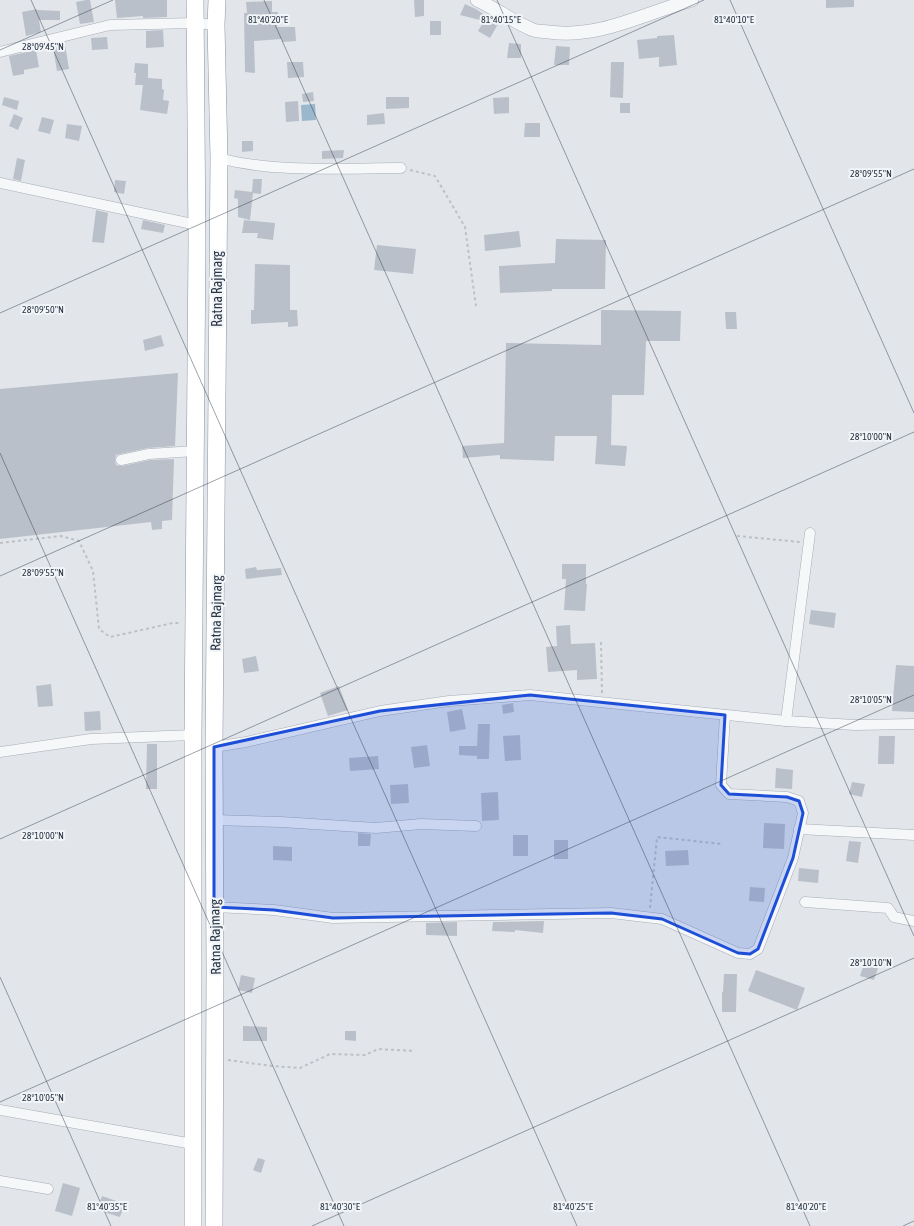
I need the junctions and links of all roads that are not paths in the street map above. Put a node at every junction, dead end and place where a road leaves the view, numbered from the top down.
1 (195, 0) edge
2 (217, 0) edge
3 (477, 0) edge
4 (692, 0) edge
5 (195, 22) junction
6 (216, 25) junction
7 (0, 52) edge
8 (219, 158) junction
9 (401, 168) road end
10 (0, 183) edge
11 (197, 225) junction
12 (195, 451) junction
13 (120, 460) dead end
14 (810, 538) road end
15 (725, 715) junction
16 (786, 721) junction
17 (914, 724) edge
18 (193, 736) junction
19 (214, 747) junction
20 (0, 752) edge
21 (214, 820) junction
22 (476, 826) dead end
23 (799, 829) junction
24 (914, 835) edge
25 (805, 902) dead end
26 (214, 907) junction
27 (914, 921) edge
28 (0, 1110) edge
29 (193, 1144) junction
30 (0, 1181) edge
31 (48, 1189) dead end
32 (193, 1226) edge
33 (214, 1226) edge

1 - 5 highway, Ratna Rajmarg
2 - 6 highway, Ratna Rajmarg
3 - 4 street
5 - 6 street
5 - 7 street
5 - 11 highway, Ratna Rajmarg
6 - 8 highway, Ratna Rajmarg
8 - 9 street
8 - 19 highway, Ratna Rajmarg
10 - 11 street
11 - 12 highway, Ratna Rajmarg
12 - 13 street
12 - 18 highway, Ratna Rajmarg
14 - 16 street
15 - 16 street
15 - 19 street
15 - 23 street
16 - 17 street
18 - 20 street
18 - 29 highway, Ratna Rajmarg
19 - 21 highway, Ratna Rajmarg
21 - 22 street
21 - 26 highway, Ratna Rajmarg
23 - 24 street
23 - 26 street
25 - 27 street
26 - 33 highway, Ratna Rajmarg
28 - 29 street
29 - 32 highway, Ratna Rajmarg
30 - 31 street

